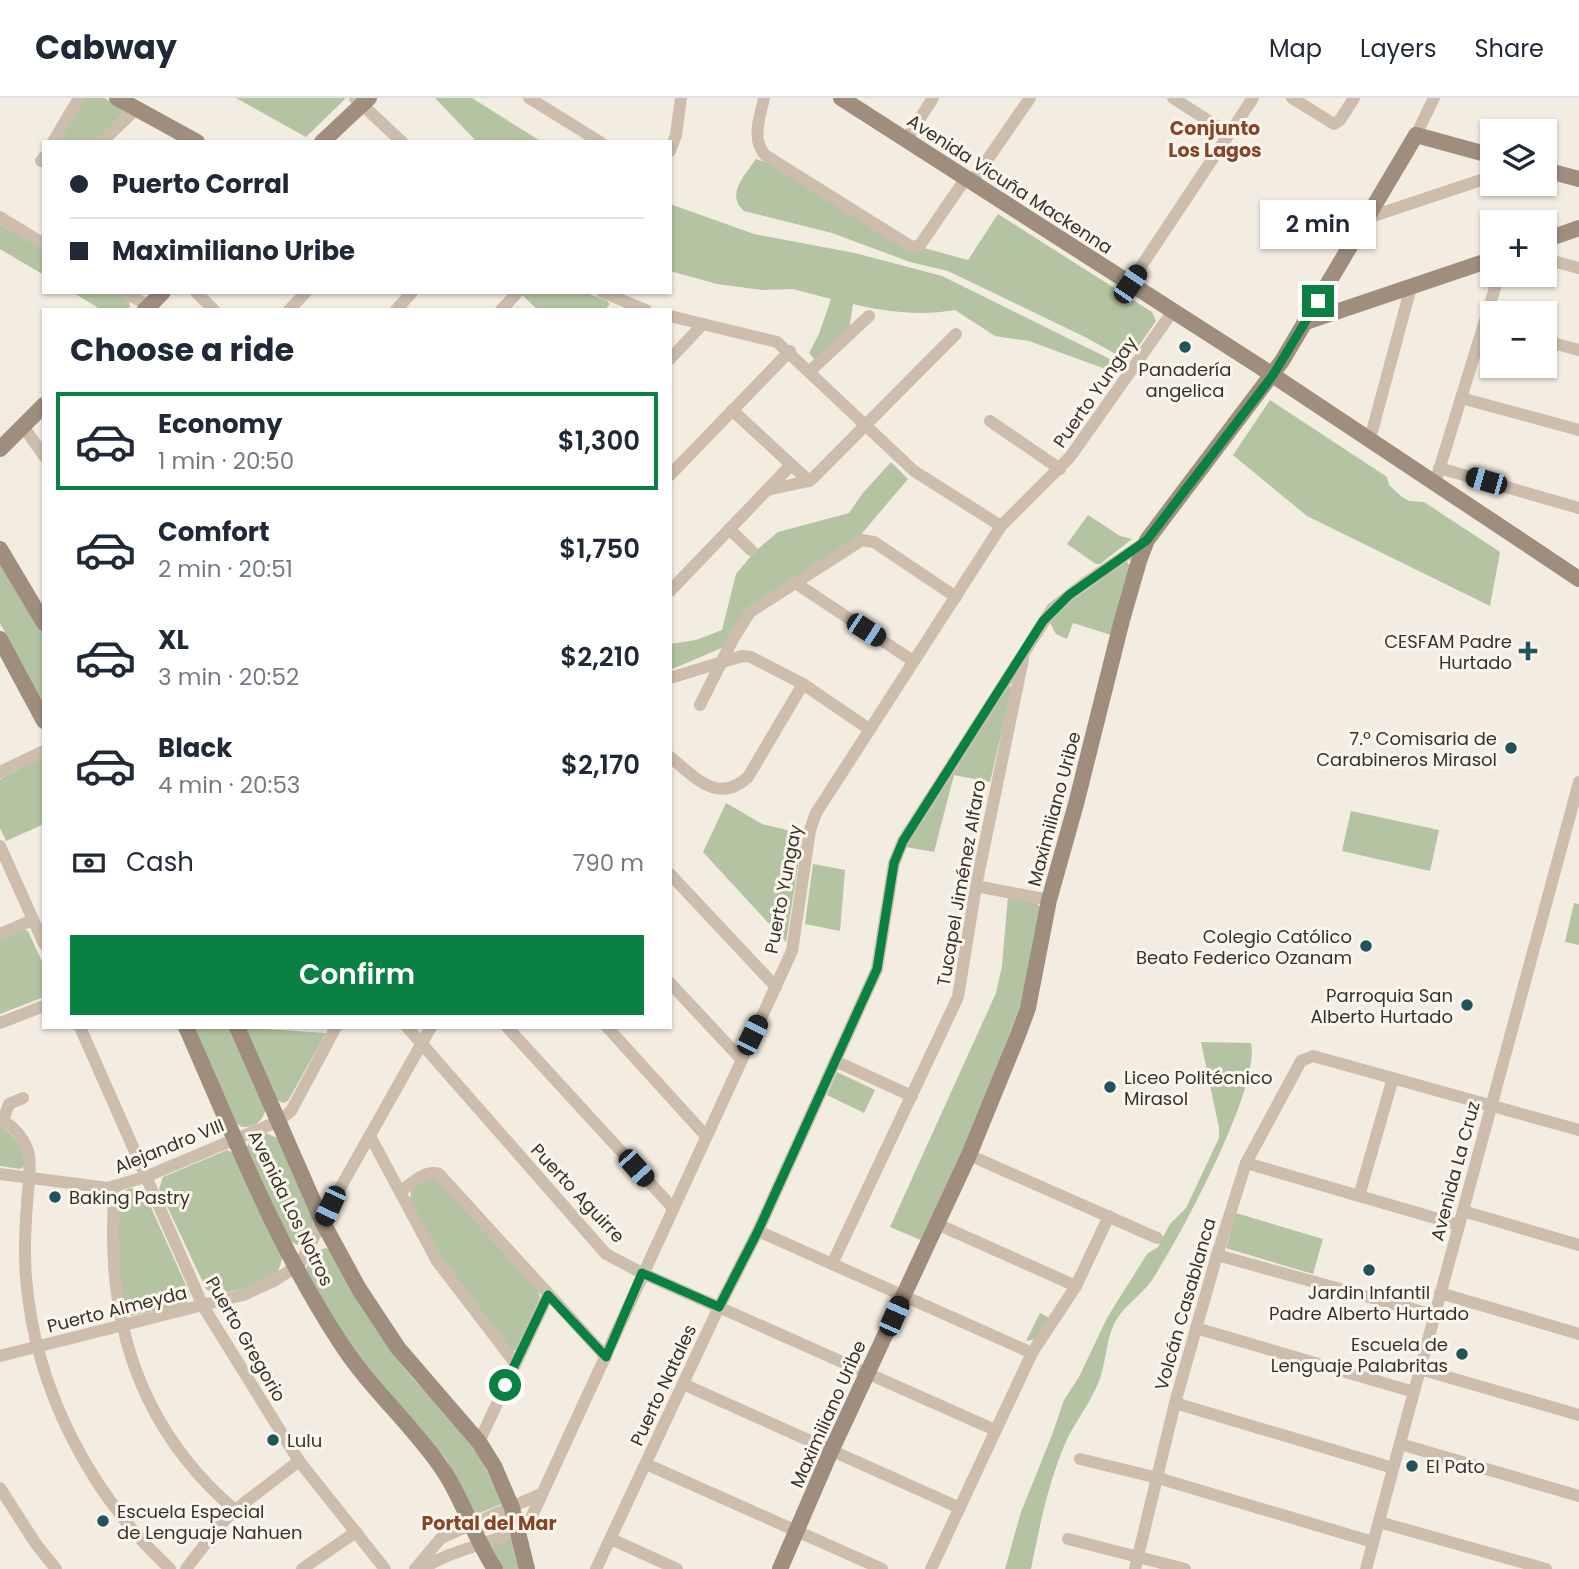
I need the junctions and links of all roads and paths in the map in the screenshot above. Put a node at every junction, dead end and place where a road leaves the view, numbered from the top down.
1 (79, 98) edge
2 (117, 98) edge
3 (529, 98) edge
4 (764, 98) edge
5 (843, 98) edge
6 (933, 98) edge
7 (1030, 98) edge
8 (1173, 98) edge
9 (1292, 98) edge
10 (1354, 98) edge
11 (1434, 98) edge
12 (1249, 99) edge
13 (362, 100) edge
14 (677, 100) edge
15 (136, 108) junction
16 (1229, 134) junction
17 (1416, 135) junction
18 (54, 140) edge
19 (104, 140) edge
20 (193, 140) edge
21 (324, 140) edge
22 (400, 140) edge
23 (597, 140) edge
24 (906, 140) junction
25 (672, 146) edge
26 (1480, 152) edge
27 (1557, 173) edge
28 (1579, 179) edge
29 (969, 180) junction
30 (1480, 180) edge
31 (0, 218) edge
32 (1367, 218) junction
33 (1579, 228) edge
34 (1557, 236) edge
35 (42, 243) edge
36 (1557, 262) edge
37 (1480, 263) edge
38 (1579, 268) edge
39 (1130, 284) junction
40 (1411, 287) junction
41 (128, 294) edge
42 (161, 294) edge
43 (198, 294) edge
44 (304, 294) edge
45 (410, 294) edge
46 (516, 294) edge
47 (615, 305) edge
48 (147, 308) edge
49 (212, 308) edge
50 (291, 308) edge
51 (398, 308) edge
52 (504, 308) edge
53 (634, 308) edge
54 (1172, 311) junction
55 (672, 316) edge
56 (869, 316) dead end
57 (1306, 321) junction
58 (703, 324) junction
59 (956, 334) dead end
60 (1557, 344) edge
61 (1480, 349) edge
62 (1579, 350) edge
63 (790, 351) junction
64 (672, 357) edge
65 (810, 371) junction
66 (1273, 375) junction
67 (1461, 398) junction
68 (42, 407) edge
69 (732, 410) junction
70 (990, 421) dead end
71 (23, 426) junction
72 (866, 426) junction
73 (1579, 430) edge
74 (1370, 439) junction
75 (0, 449) edge
76 (42, 453) edge
77 (791, 465) junction
78 (1060, 469) junction
79 (672, 473) edge
80 (1437, 475) junction
81 (809, 481) junction
82 (767, 489) junction
83 (1579, 508) edge
84 (1001, 526) junction
85 (729, 529) junction
86 (1147, 540) junction
87 (0, 550) edge
88 (751, 550) dead end
89 (1579, 579) edge
90 (797, 584) junction
91 (672, 589) edge
92 (956, 597) junction
93 (42, 620) edge
94 (0, 639) edge
95 (1025, 650) junction
96 (913, 661) junction
97 (721, 662) junction
98 (672, 677) edge
99 (803, 684) junction
100 (700, 705) dead end
101 (42, 717) edge
102 (869, 729) junction
103 (42, 752) edge
104 (672, 759) edge
105 (0, 772) edge
106 (1579, 782) edge
107 (0, 846) edge
108 (672, 876) edge
109 (976, 886) junction
110 (1049, 900) junction
111 (33, 920) junction
112 (0, 934) edge
113 (42, 940) edge
114 (672, 985) edge
115 (776, 987) junction
116 (42, 1007) edge
117 (0, 1023) edge
118 (81, 1029) edge
119 (187, 1029) edge
120 (238, 1029) edge
121 (335, 1029) edge
122 (409, 1029) edge
123 (430, 1029) edge
124 (509, 1029) edge
125 (609, 1029) edge
126 (422, 1044) junction
127 (741, 1059) junction
128 (835, 1061) junction
129 (1393, 1078) junction
130 (912, 1096) junction
131 (23, 1098) dead end
132 (1491, 1106) junction
133 (2, 1120) edge
134 (279, 1121) junction
135 (1579, 1130) edge
136 (370, 1136) junction
137 (706, 1136) junction
138 (235, 1139) junction
139 (969, 1154) junction
140 (1245, 1163) junction
141 (0, 1174) edge
142 (29, 1177) junction
143 (145, 1177) junction
144 (115, 1187) junction
145 (400, 1192) junction
146 (1360, 1196) junction
147 (673, 1208) junction
148 (1463, 1211) junction
149 (1109, 1216) junction
150 (323, 1221) junction
151 (937, 1224) junction
152 (1459, 1225) junction
153 (758, 1231) junction
154 (1157, 1238) dead end
155 (1579, 1245) edge
156 (1217, 1255) junction
157 (832, 1264) junction
158 (295, 1267) junction
159 (642, 1273) junction
160 (1076, 1286) junction
161 (1440, 1293) junction
162 (548, 1295) junction
163 (903, 1296) junction
164 (202, 1306) junction
165 (719, 1307) junction
166 (1434, 1315) junction
167 (121, 1325) junction
168 (1196, 1328) junction
169 (1579, 1334) edge
170 (38, 1346) junction
171 (1032, 1353) junction
172 (0, 1356) edge
173 (606, 1357) junction
174 (515, 1363) junction
175 (1420, 1369) junction
176 (867, 1374) junction
177 (683, 1384) junction
178 (1414, 1392) junction
179 (1175, 1403) junction
180 (1579, 1415) edge
181 (995, 1430) junction
182 (479, 1442) junction
183 (1400, 1444) junction
184 (831, 1451) junction
185 (1080, 1460) dead end
186 (299, 1461) junction
187 (646, 1464) junction
188 (1393, 1468) junction
189 (1158, 1478) junction
190 (0, 1488) edge
191 (541, 1494) junction
192 (1579, 1496) edge
193 (512, 1508) junction
194 (960, 1508) junction
195 (235, 1510) junction
196 (1379, 1522) junction
197 (471, 1524) junction
198 (517, 1528) junction
199 (796, 1531) junction
200 (356, 1532) junction
201 (611, 1539) junction
202 (1068, 1539) dead end
203 (1373, 1542) junction
204 (480, 1544) junction
205 (1137, 1562) edge
206 (55, 1569) edge
207 (170, 1569) edge
208 (186, 1569) edge
209 (302, 1569) edge
210 (385, 1569) edge
211 (415, 1569) edge
212 (423, 1569) edge
213 (495, 1569) edge
214 (527, 1569) edge
215 (596, 1569) edge
216 (677, 1569) edge
217 (780, 1569) edge
218 (882, 1569) edge
219 (931, 1569) edge
220 (1185, 1569) edge
221 (1366, 1569) edge
222 (1546, 1569) edge

1 - 18 street
2 - 15 street
3 - 23 street
4 - 29 street
5 - 24 street, Avenida Vicuña Mackenna
6 - 24 street
7 - 29 street
8 - 16 street
9 - 10 street
11 - 17 street, Maximiliano Uribe
12 - 16 street
13 - 21 street
13 - 22 street
14 - 25 street
15 - 19 street
15 - 20 street
16 - 39 street
17 - 26 street
17 - 32 street, Maximiliano Uribe
24 - 29 street, Avenida Vicuña Mackenna
27 - 28 street
29 - 39 street, Avenida Vicuña Mackenna
30 - 32 street
31 - 35 street
32 - 57 street, Maximiliano Uribe
33 - 34 street
36 - 38 street
37 - 40 street
39 - 54 street, Avenida Vicuña Mackenna
40 - 57 street
40 - 74 street
41 - 48 street
42 - 48 street
43 - 49 street
44 - 50 street
45 - 51 street
46 - 52 street
47 - 53 street
54 - 66 street, Avenida Vicuña Mackenna
54 - 78 street, Puerto Yungay
55 - 58 street
56 - 65 street
57 - 66 street, Maximiliano Uribe
58 - 63 street
58 - 64 street
59 - 72 street
60 - 62 street
61 - 67 street
63 - 65 street
63 - 69 street
65 - 72 street
66 - 74 street, Avenida Vicuña Mackenna
66 - 86 street, Maximiliano Uribe
67 - 73 street
67 - 80 street
68 - 71 street
69 - 77 street
69 - 79 street
70 - 78 street
71 - 75 street
71 - 76 street
72 - 81 street
72 - 84 street
74 - 80 street, Avenida Vicuña Mackenna
77 - 81 street
77 - 82 street
78 - 84 street, Puerto Yungay
80 - 83 street
80 - 89 street, Avenida Vicuña Mackenna
81 - 82 street
82 - 85 street
84 - 92 street, Puerto Yungay
85 - 88 street
85 - 91 street
86 - 95 street, Puerto Natales
86 - 110 street, Maximiliano Uribe
87 - 93 street
90 - 92 street
90 - 96 street
90 - 97 street
92 - 96 street, Puerto Yungay
94 - 101 street
95 - 109 street, Tucapel Jiménez Alfaro
95 - 128 street, Puerto Natales
96 - 102 street, Puerto Yungay
97 - 98 street
97 - 99 street
97 - 100 street
99 - 102 street
99 - 104 street
102 - 115 street, Puerto Yungay
103 - 105 street
106 - 132 street, Avenida La Cruz
107 - 111 street
108 - 115 street
109 - 110 street
109 - 130 street, Tucapel Jiménez Alfaro
110 - 139 street, Maximiliano Uribe
111 - 112 street
111 - 113 street
114 - 127 street
115 - 127 street, Puerto Yungay
116 - 117 street
118 - 143 street, Puerto Gregorio
119 - 138 street, Avenida Los Notros
120 - 134 street, Avenida Los Notros
121 - 134 street, Alejandro VIII
122 - 126 street, Puerto Aguirre
123 - 126 street, Puerto Almeyda
124 - 147 street
125 - 137 street
126 - 136 street, Puerto Almeyda
126 - 159 street, Puerto Aguirre
127 - 137 street, Puerto Yungay
128 - 130 street
128 - 153 street, Puerto Natales
129 - 132 street
129 - 140 street, Volcán Casablanca
129 - 146 street
130 - 157 street, Tucapel Jiménez Alfaro
131 - 133 street
132 - 135 street
132 - 148 street, Avenida La Cruz
133 - 142 street
134 - 138 street, Alejandro VIII
134 - 150 street, Avenida Los Notros
136 - 145 street
136 - 150 street, Puerto Almeyda
137 - 147 street, Puerto Yungay
138 - 143 street, Alejandro VIII
138 - 158 street, Avenida Los Notros
139 - 149 street
139 - 151 street, Maximiliano Uribe
140 - 146 street
140 - 156 street, Volcán Casablanca
141 - 142 street, Alejandro VIII
142 - 144 street, Alejandro VIII
142 - 170 street
143 - 144 street, Alejandro VIII
143 - 164 street, Puerto Gregorio
144 - 167 street
145 - 162 street
145 - 174 street
146 - 152 street
147 - 159 street, Puerto Yungay
148 - 152 street, Avenida La Cruz
148 - 155 street
149 - 154 street
149 - 160 street
150 - 158 street, Puerto Almeyda
150 - 182 street, Avenida Los Notros
151 - 160 street
151 - 163 street, Maximiliano Uribe
152 - 161 street, Avenida La Cruz
153 - 157 street
153 - 165 street, Puerto Natales
156 - 166 street
156 - 168 street, Volcán Casablanca
157 - 163 street
158 - 164 street, Puerto Almeyda
158 - 197 street, Avenida Los Notros
159 - 165 street, Puerto Aguirre
159 - 173 street, Puerto Yungay
160 - 171 street
161 - 166 street, Avenida La Cruz
161 - 169 street
162 - 173 street
162 - 174 street
163 - 171 street
163 - 176 street, Maximiliano Uribe
164 - 167 street, Puerto Almeyda
164 - 186 street, Puerto Gregorio
165 - 176 street, Puerto Aguirre
165 - 177 street, Puerto Natales
166 - 175 street, Avenida La Cruz
167 - 170 street, Puerto Almeyda
167 - 195 street
168 - 178 street
168 - 179 street, Volcán Casablanca
170 - 172 street, Puerto Almeyda
170 - 207 street
171 - 181 street
173 - 191 street, Puerto Yungay
174 - 182 street
175 - 178 street, Avenida La Cruz
175 - 180 street
176 - 181 street, Puerto Aguirre
176 - 184 street, Maximiliano Uribe
177 - 184 street
177 - 187 street, Puerto Natales
178 - 183 street, Avenida La Cruz
179 - 188 street
179 - 189 street, Volcán Casablanca
181 - 194 street
182 - 193 street, Avenida Los Notros
183 - 188 street, Avenida La Cruz
183 - 192 street
184 - 194 street
184 - 199 street, Maximiliano Uribe
185 - 189 street
186 - 195 street
186 - 200 street, Puerto Gregorio
187 - 199 street
187 - 201 street, Puerto Natales
188 - 196 street, Avenida La Cruz
189 - 203 street
189 - 205 street, Volcán Casablanca
190 - 206 street
191 - 193 street
191 - 198 street, Puerto Yungay
193 - 197 street
193 - 198 street, Avenida Los Notros
194 - 219 street
195 - 208 street
196 - 203 street, Avenida La Cruz
196 - 222 street
197 - 204 street, Avenida Los Notros
197 - 211 street
198 - 204 street
198 - 214 street, Avenida Los Notros
199 - 217 street, Maximiliano Uribe
199 - 218 street
200 - 209 street
200 - 210 street, Puerto Gregorio
201 - 215 street, Puerto Natales
201 - 216 street
202 - 205 street
203 - 221 street, Avenida La Cruz
204 - 212 street
204 - 213 street, Avenida Los Notros
205 - 220 street

